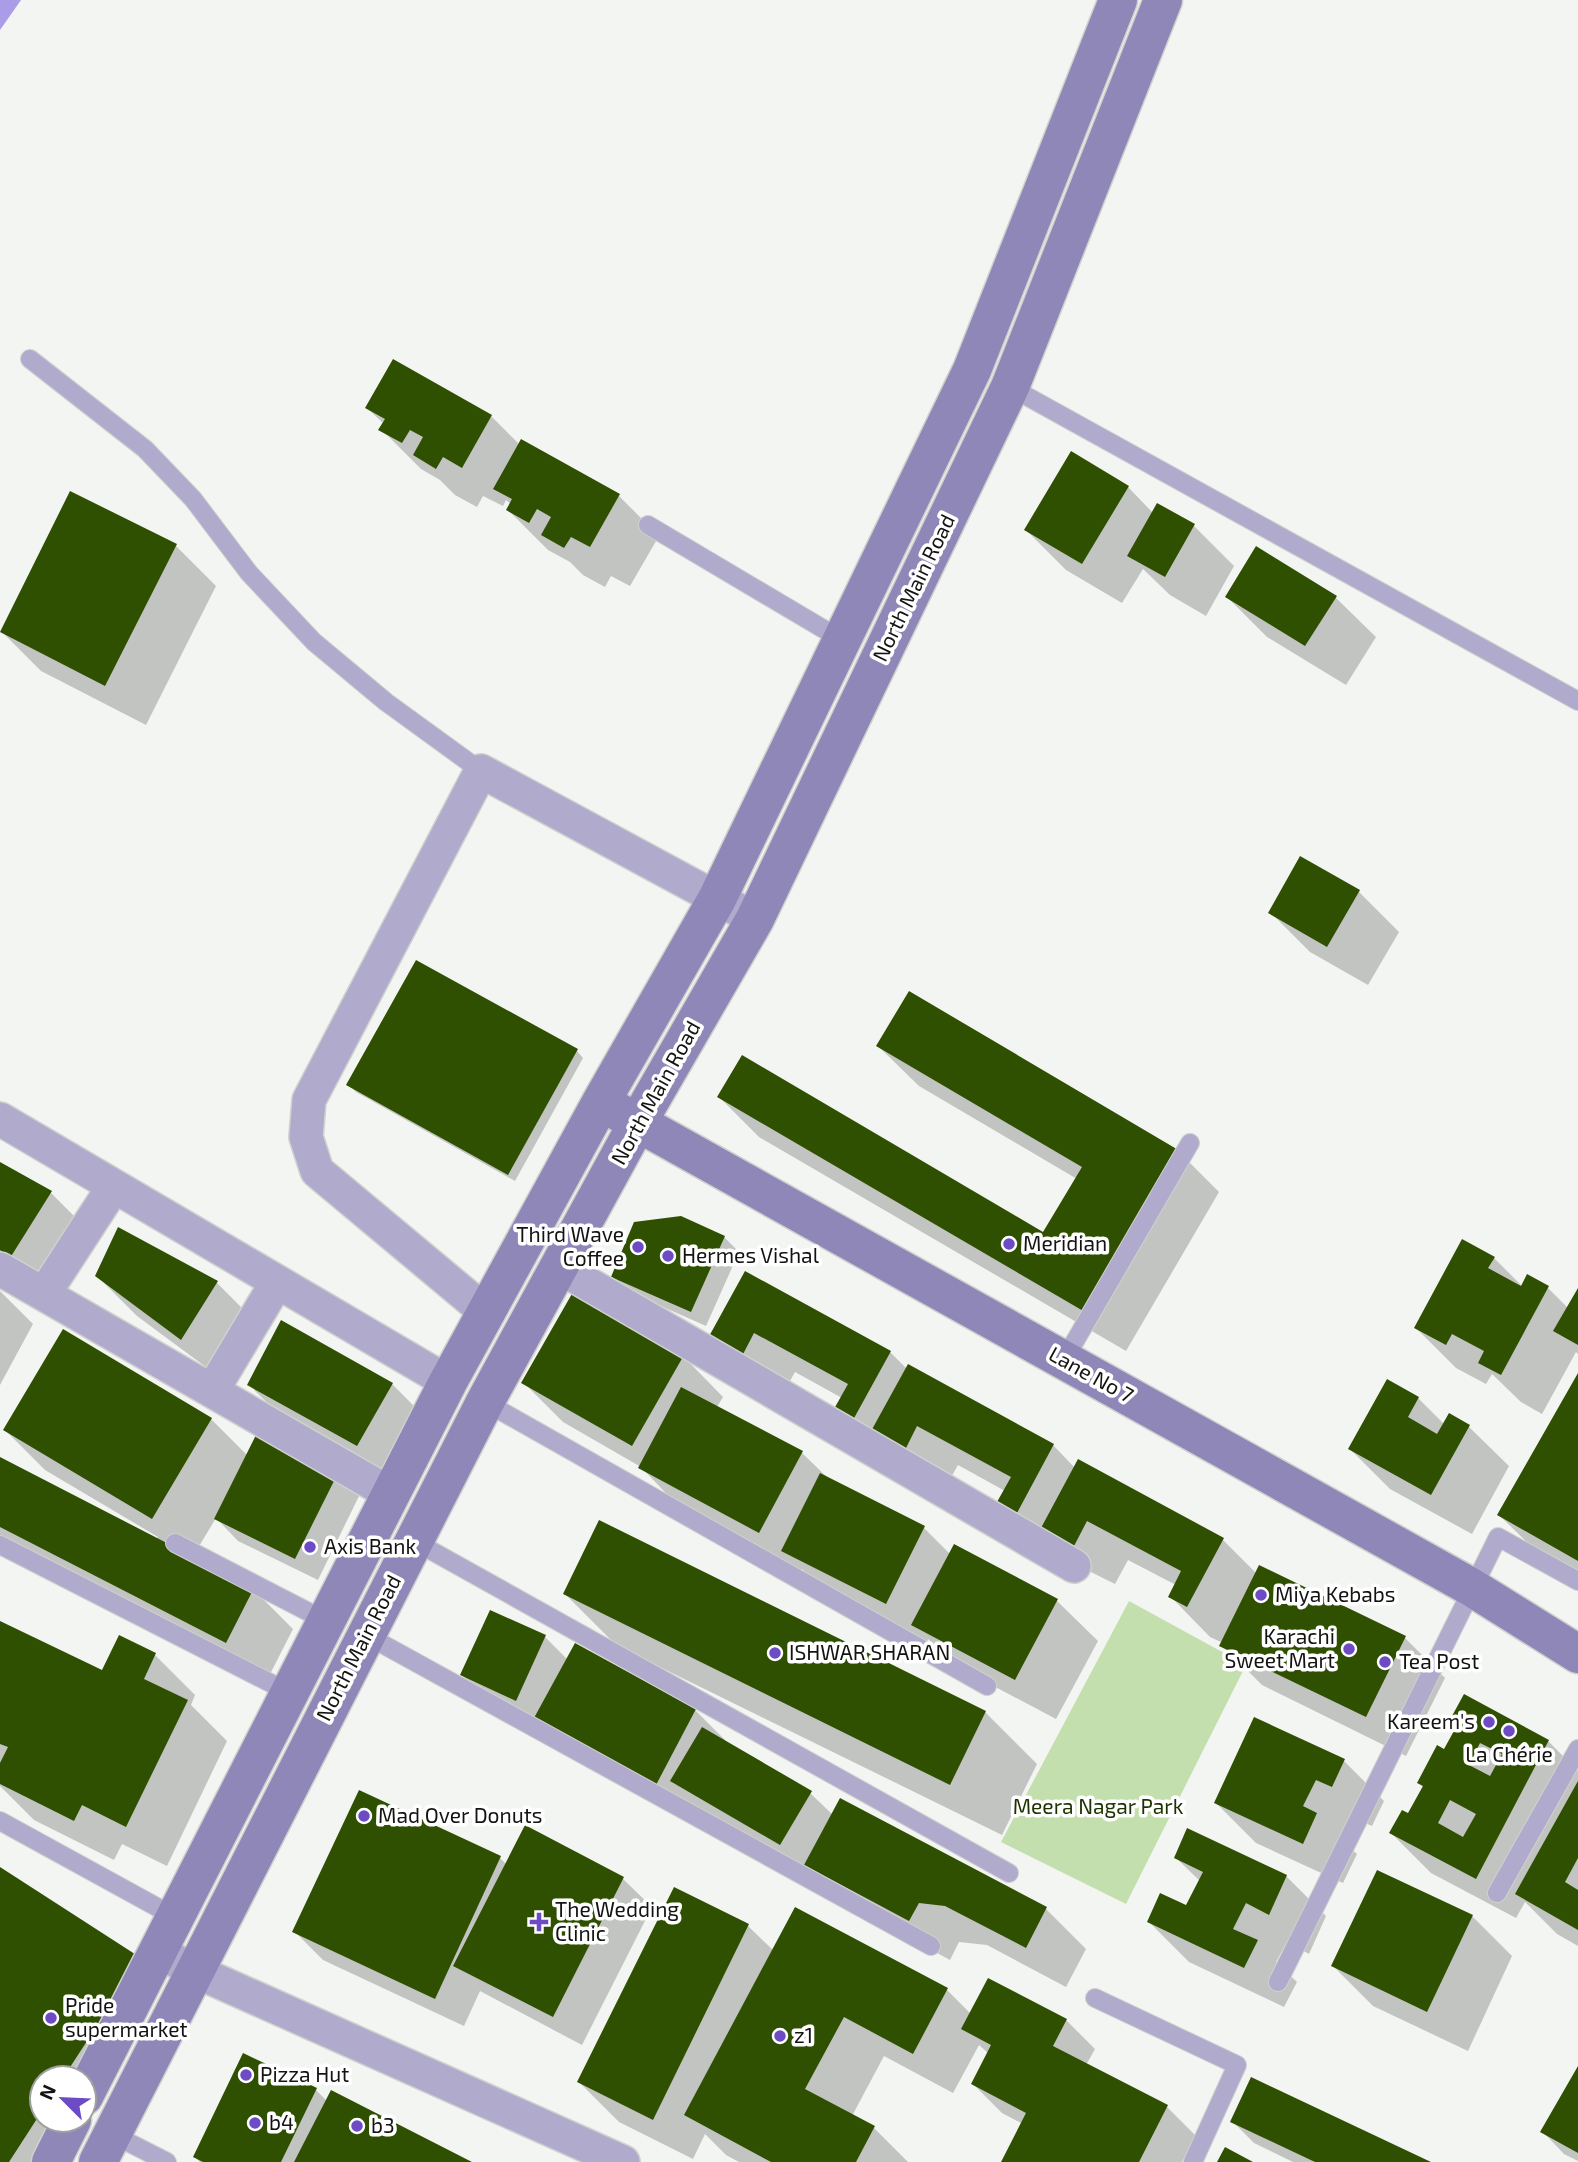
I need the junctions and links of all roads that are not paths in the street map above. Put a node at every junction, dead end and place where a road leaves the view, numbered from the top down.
1 (1118, 0) edge
2 (1163, 0) edge
3 (30, 359) dead end
4 (1010, 387) junction
5 (648, 525) dead end
6 (842, 640) junction
7 (1578, 701) edge
8 (481, 771) junction
9 (718, 899) junction
10 (755, 919) junction
11 (601, 1102) junction
12 (0, 1119) edge
13 (638, 1122) junction
14 (1190, 1143) dead end
15 (114, 1186) junction
16 (559, 1267) junction
17 (0, 1269) edge
18 (277, 1282) junction
19 (44, 1294) junction
20 (486, 1313) junction
21 (1064, 1360) junction
22 (448, 1382) junction
23 (212, 1391) junction
24 (485, 1402) junction
25 (391, 1494) junction
26 (414, 1541) junction
27 (176, 1543) dead end
28 (0, 1545) edge
29 (1074, 1566) dead end
30 (1578, 1581) edge
31 (1471, 1587) junction
32 (326, 1620) junction
33 (366, 1635) junction
34 (1578, 1654) edge
35 (987, 1686) dead end
36 (290, 1693) junction
37 (1578, 1749) edge
38 (0, 1821) edge
39 (1009, 1873) dead end
40 (1497, 1893) dead end
41 (175, 1917) junction
42 (931, 1946) dead end
43 (157, 1951) junction
44 (195, 1970) junction
45 (1278, 1982) dead end
46 (1095, 1998) dead end
47 (98, 2068) edge
48 (65, 2134) edge
49 (105, 2148) edge
50 (51, 2162) edge
51 (167, 2162) edge
52 (623, 2162) edge
53 (1193, 2162) edge

1 - 6 main road, North Main Road
2 - 4 main road, North Main Road
3 - 8 lane
4 - 7 lane
4 - 10 main road, North Main Road
5 - 6 lane
6 - 9 main road, North Main Road
8 - 9 street
8 - 20 street
9 - 10 street
9 - 11 main road, North Main Road
10 - 13 main road, North Main Road
11 - 13 main road, Lane No 7
11 - 20 main road, North Main Road
12 - 15 street
13 - 16 main road, North Main Road
13 - 21 main road, Lane No 7
14 - 21 lane
15 - 18 street
15 - 19 street
16 - 24 main road, North Main Road
16 - 29 street
17 - 19 street
18 - 22 street
18 - 23 street
19 - 23 street
20 - 22 main road, North Main Road
21 - 31 main road, Lane No 7
22 - 25 main road, North Main Road
23 - 25 street
24 - 26 main road, North Main Road
24 - 35 lane
25 - 32 main road, North Main Road
26 - 33 main road, North Main Road
26 - 39 lane
27 - 32 lane
28 - 36 lane
30 - 31 lane
31 - 34 main road, Lane No 7
31 - 45 lane
32 - 36 main road, North Main Road
33 - 42 lane
33 - 44 main road, North Main Road
36 - 41 main road, North Main Road
37 - 40 lane
38 - 41 lane
41 - 43 main road, North Main Road
43 - 44 street
43 - 47 main road, North Main Road
44 - 49 main road, North Main Road
44 - 52 street
46 - 53 lane
48 - 50 main road
49 - 51 lane

